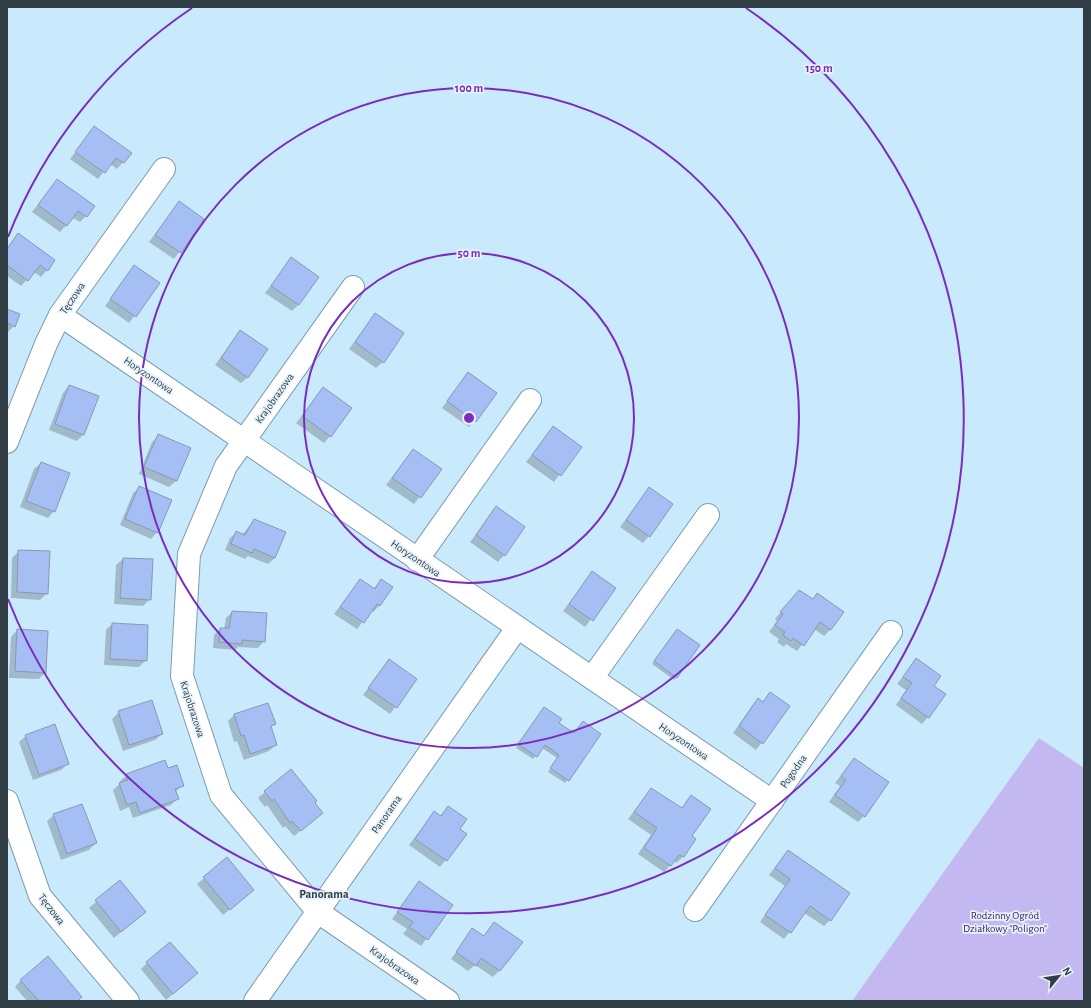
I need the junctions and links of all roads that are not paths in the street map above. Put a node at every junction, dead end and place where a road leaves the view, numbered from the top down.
1 (164, 169) dead end
2 (353, 287) dead end
3 (60, 315) junction
4 (530, 400) dead end
5 (244, 440) junction
6 (7, 442) edge
7 (708, 516) dead end
8 (417, 560) junction
9 (517, 628) junction
10 (891, 632) dead end
11 (592, 678) junction
12 (7, 801) edge
13 (772, 801) junction
14 (695, 910) dead end
15 (318, 912) junction
16 (128, 1001) edge
17 (255, 1001) edge
18 (448, 1001) edge

1 - 3 street, Tęczowa
2 - 5 street, Krajobrazowa
3 - 5 street, Horyzontowa
3 - 6 street, Tęczowa
4 - 8 street
5 - 8 street, Horyzontowa
5 - 15 street, Krajobrazowa
7 - 11 street
8 - 9 street, Horyzontowa
9 - 11 street, Horyzontowa
9 - 15 street, Panorama
10 - 13 street, Pogodna
11 - 13 street, Horyzontowa
12 - 16 street, Tęczowa
13 - 14 street, Pogodna
15 - 17 street, Panorama
15 - 18 street, Krajobrazowa

